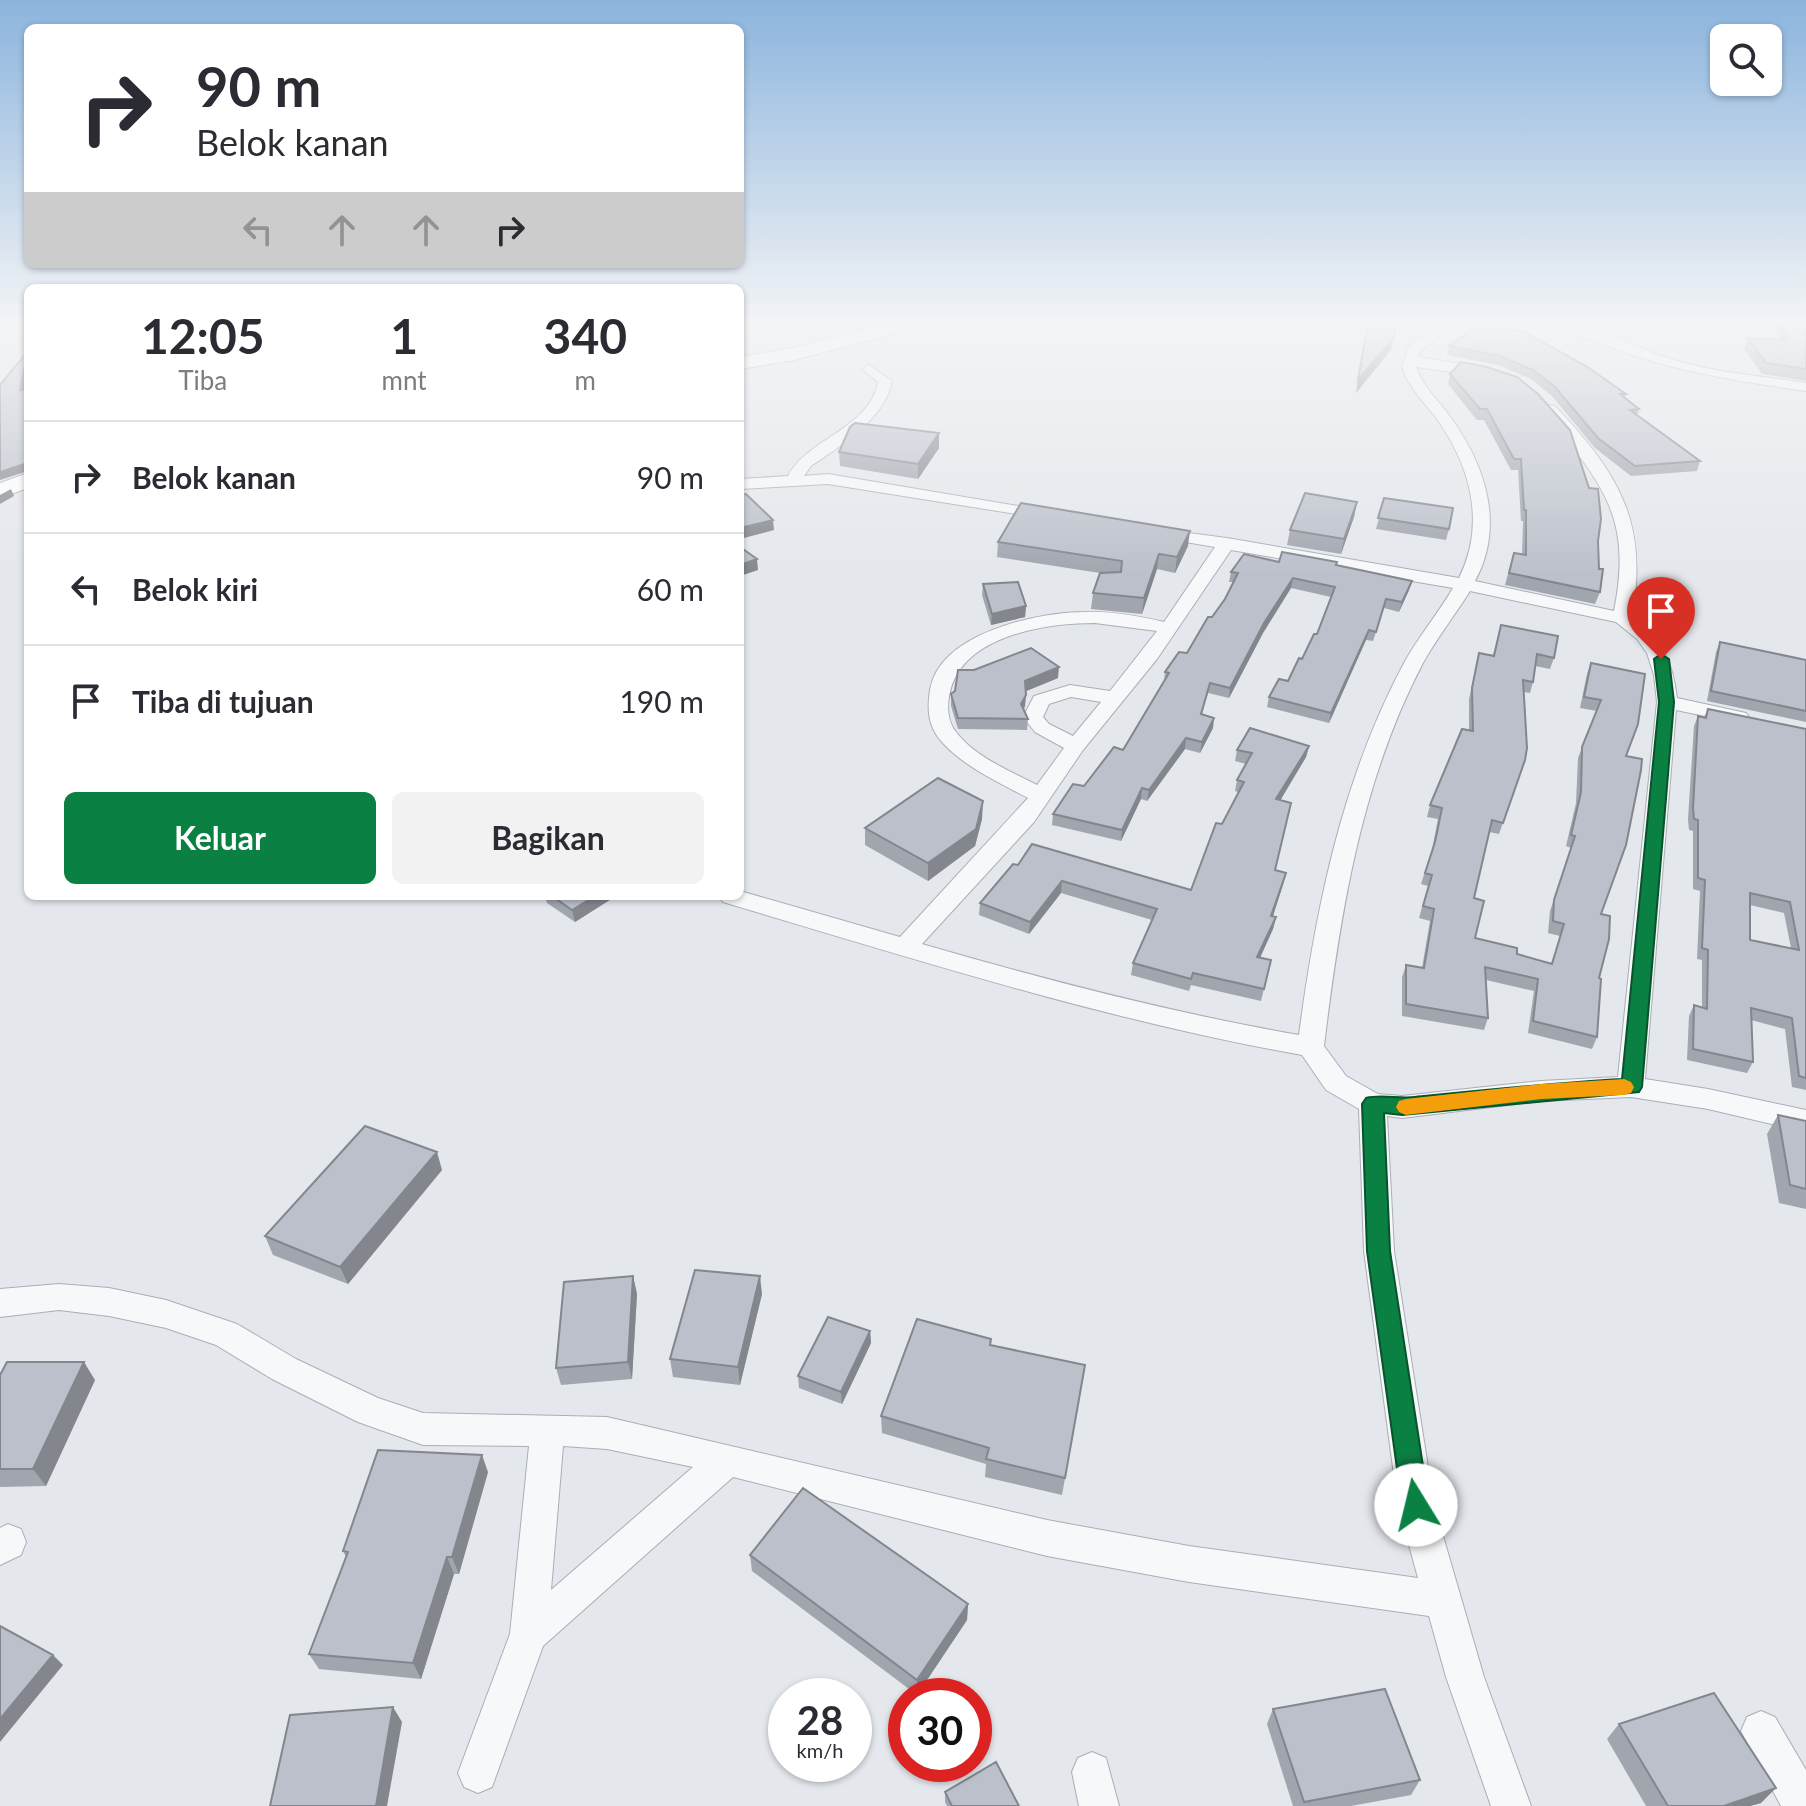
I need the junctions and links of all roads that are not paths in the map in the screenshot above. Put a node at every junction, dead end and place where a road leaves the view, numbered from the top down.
1 (871, 407) edge
2 (1434, 407) edge
3 (1548, 407) edge
4 (819, 454) junction
5 (795, 478) junction
6 (828, 479) junction
7 (24, 482) edge
8 (744, 484) edge
9 (0, 491) edge
10 (1070, 519) edge
11 (1133, 529) edge
12 (1227, 543) junction
13 (1463, 584) junction
14 (1622, 618) junction
15 (1168, 628) junction
16 (1114, 698) junction
17 (1667, 702) junction
18 (1763, 722) edge
19 (1076, 746) junction
20 (1042, 796) junction
21 (744, 900) edge
22 (906, 946) junction
23 (1311, 1047) junction
24 (1631, 1087) junction
25 (1373, 1104) junction
26 (1806, 1121) edge
27 (0, 1303) edge
28 (547, 1430) junction
29 (726, 1461) junction
30 (1444, 1600) junction
31 (529, 1634) junction
32 (1761, 1731) dead end
33 (478, 1773) dead end
34 (1511, 1806) edge
35 (1804, 1806) edge

1 - 4 street
2 - 13 street
3 - 14 street
4 - 5 street
4 - 6 street
5 - 6 street
5 - 8 street
6 - 10 street
7 - 9 main road
11 - 12 street
12 - 13 street
12 - 15 street
13 - 14 street
13 - 23 street
14 - 17 street
15 - 16 street
15 - 20 street
16 - 19 street
16 - 19 street
17 - 18 street
17 - 24 street
19 - 20 street
20 - 22 street
21 - 22 street
22 - 23 street
23 - 25 street
24 - 25 street
24 - 26 street
25 - 30 street
27 - 28 street
28 - 29 street
28 - 31 street
29 - 30 street
29 - 31 street
30 - 34 street
31 - 33 street
32 - 35 street

